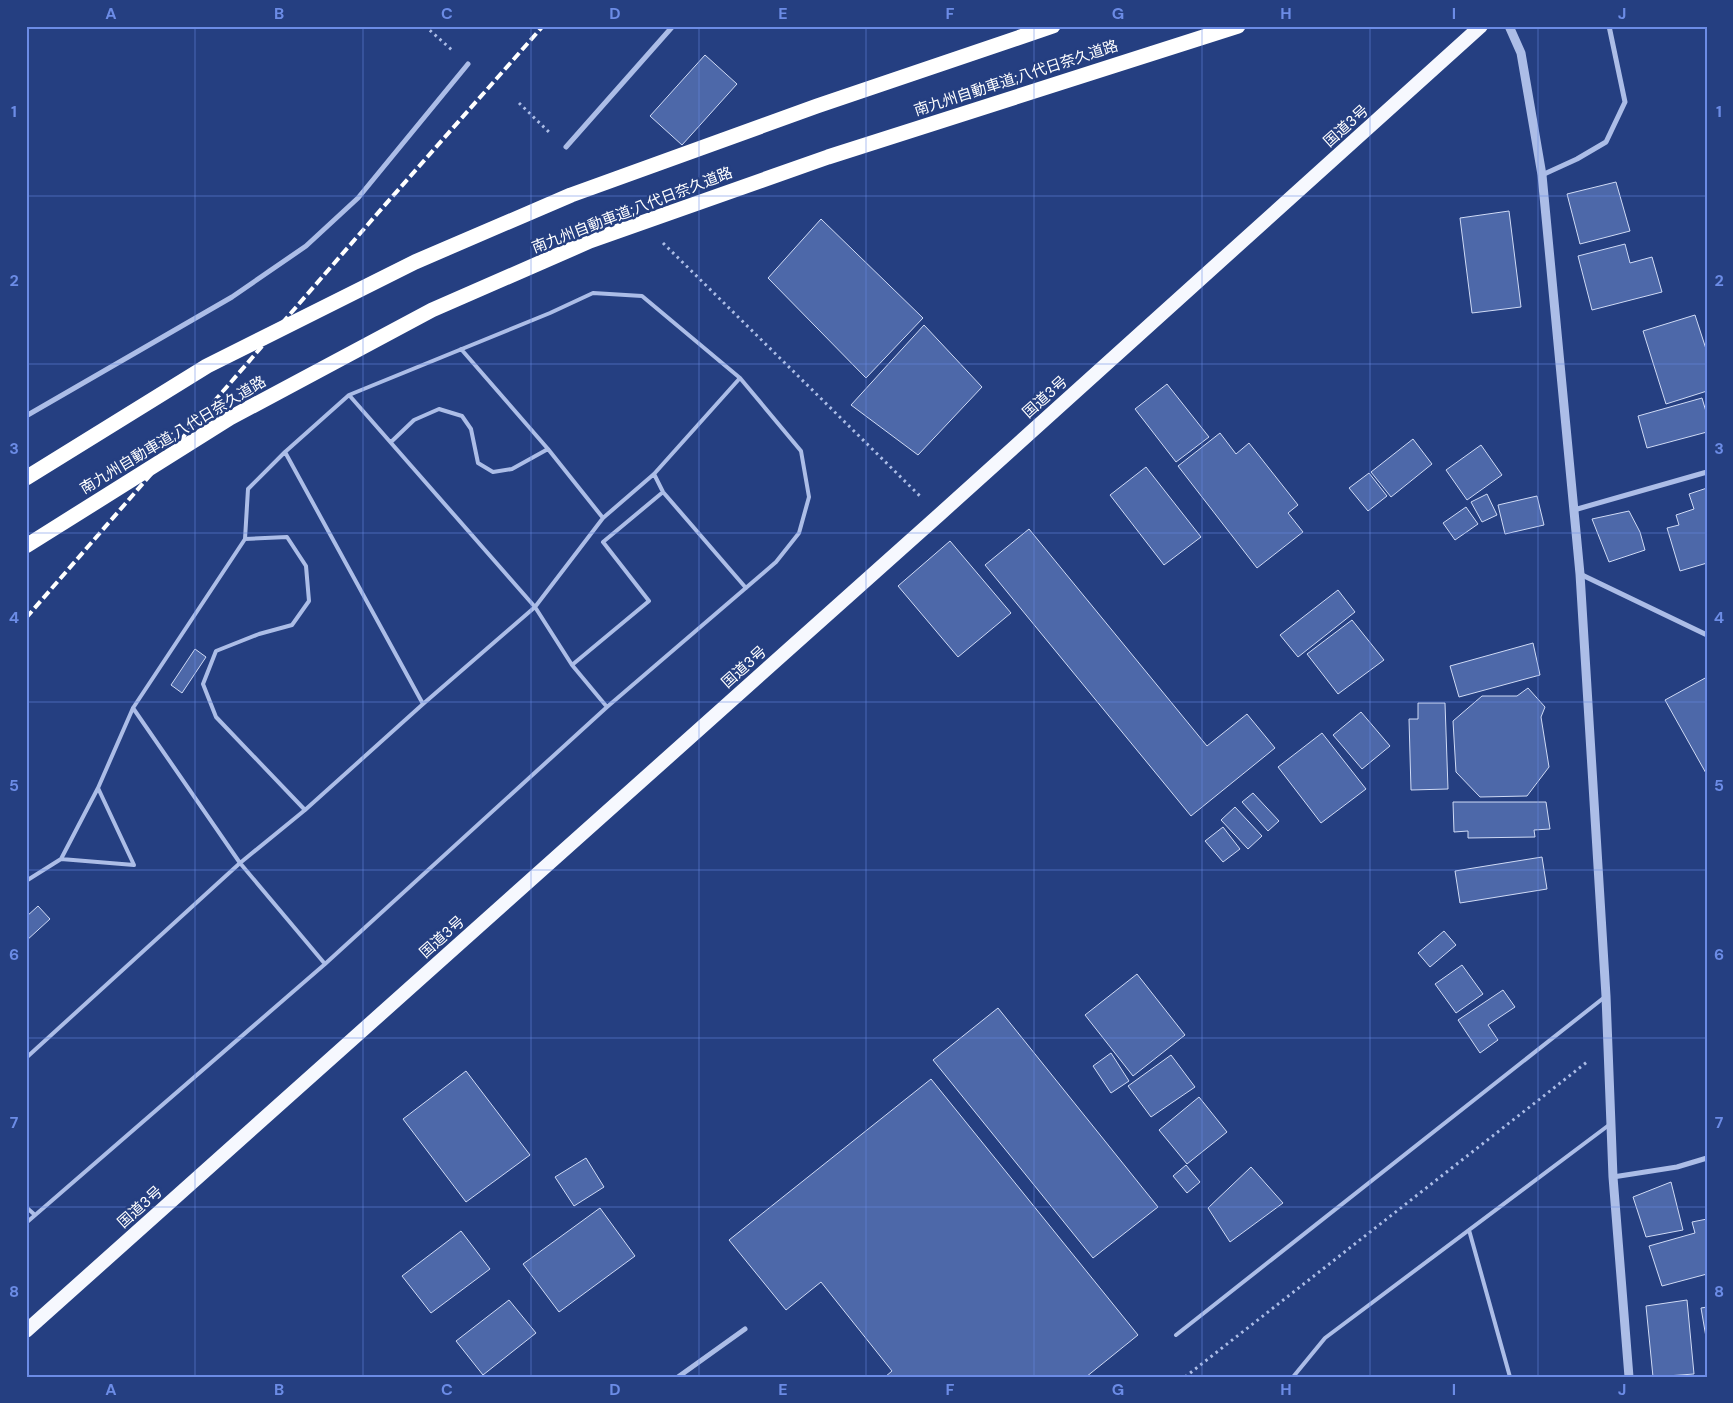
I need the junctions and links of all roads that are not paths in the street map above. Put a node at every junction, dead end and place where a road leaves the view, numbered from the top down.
1 (673, 26) edge
2 (1042, 26) edge
3 (1052, 26) edge
4 (1238, 26) edge
5 (1481, 26) edge
6 (1509, 26) edge
7 (1609, 26) edge
8 (1021, 36) junction
9 (468, 64) dead end
10 (566, 147) road end
11 (1542, 176) junction
12 (461, 349) junction
13 (740, 378) junction
14 (349, 395) junction
15 (26, 416) edge
16 (391, 442) junction
17 (548, 449) junction
18 (286, 452) junction
19 (1707, 472) edge
20 (654, 474) junction
21 (26, 478) edge
22 (663, 492) junction
23 (1574, 510) junction
24 (603, 518) junction
25 (246, 539) junction
26 (26, 546) edge
27 (1580, 574) junction
28 (746, 588) junction
29 (535, 607) junction
30 (1707, 634) edge
31 (572, 665) junction
32 (423, 704) junction
33 (607, 707) junction
34 (132, 708) junction
35 (98, 788) junction
36 (305, 810) junction
37 (61, 859) junction
38 (240, 863) junction
39 (26, 881) edge
40 (325, 964) junction
41 (1606, 996) junction
42 (26, 1058) edge
43 (1611, 1124) junction
44 (1707, 1158) edge
45 (1613, 1177) junction
46 (26, 1207) edge
47 (35, 1216) junction
48 (26, 1223) edge
49 (1468, 1230) junction
50 (745, 1329) dead end
51 (26, 1331) edge
52 (1176, 1335) dead end
53 (678, 1377) edge
54 (1293, 1377) edge
55 (1510, 1377) edge
56 (1629, 1377) edge

1 - 10 street
2 - 8 highway
3 - 8 highway
4 - 26 highway, 南九州自動車道;八代日奈久道路
5 - 51 highway, 国道3号
6 - 11 street
7 - 11 street
8 - 21 highway
9 - 15 street
11 - 23 street
12 - 13 lane
12 - 14 lane
12 - 17 lane
13 - 20 lane
13 - 28 lane
14 - 16 lane
14 - 18 lane
16 - 17 lane
16 - 29 lane
17 - 24 lane
18 - 25 lane
18 - 32 lane
19 - 23 street
20 - 22 lane
20 - 24 lane
22 - 28 lane
22 - 31 lane
23 - 27 street
24 - 29 lane
25 - 34 lane
25 - 36 lane
27 - 30 street
27 - 41 street
28 - 33 lane
29 - 31 lane
29 - 32 lane
31 - 33 lane
32 - 36 lane
33 - 40 lane
34 - 35 lane
34 - 38 lane
35 - 37 lane
35 - 37 lane
36 - 38 lane
37 - 39 lane
38 - 40 lane
38 - 42 lane
40 - 47 lane
41 - 43 street
41 - 52 lane
43 - 45 street
43 - 49 lane
44 - 45 street
45 - 56 street
46 - 47 lane
47 - 48 lane
49 - 54 lane
49 - 55 lane
50 - 53 street

